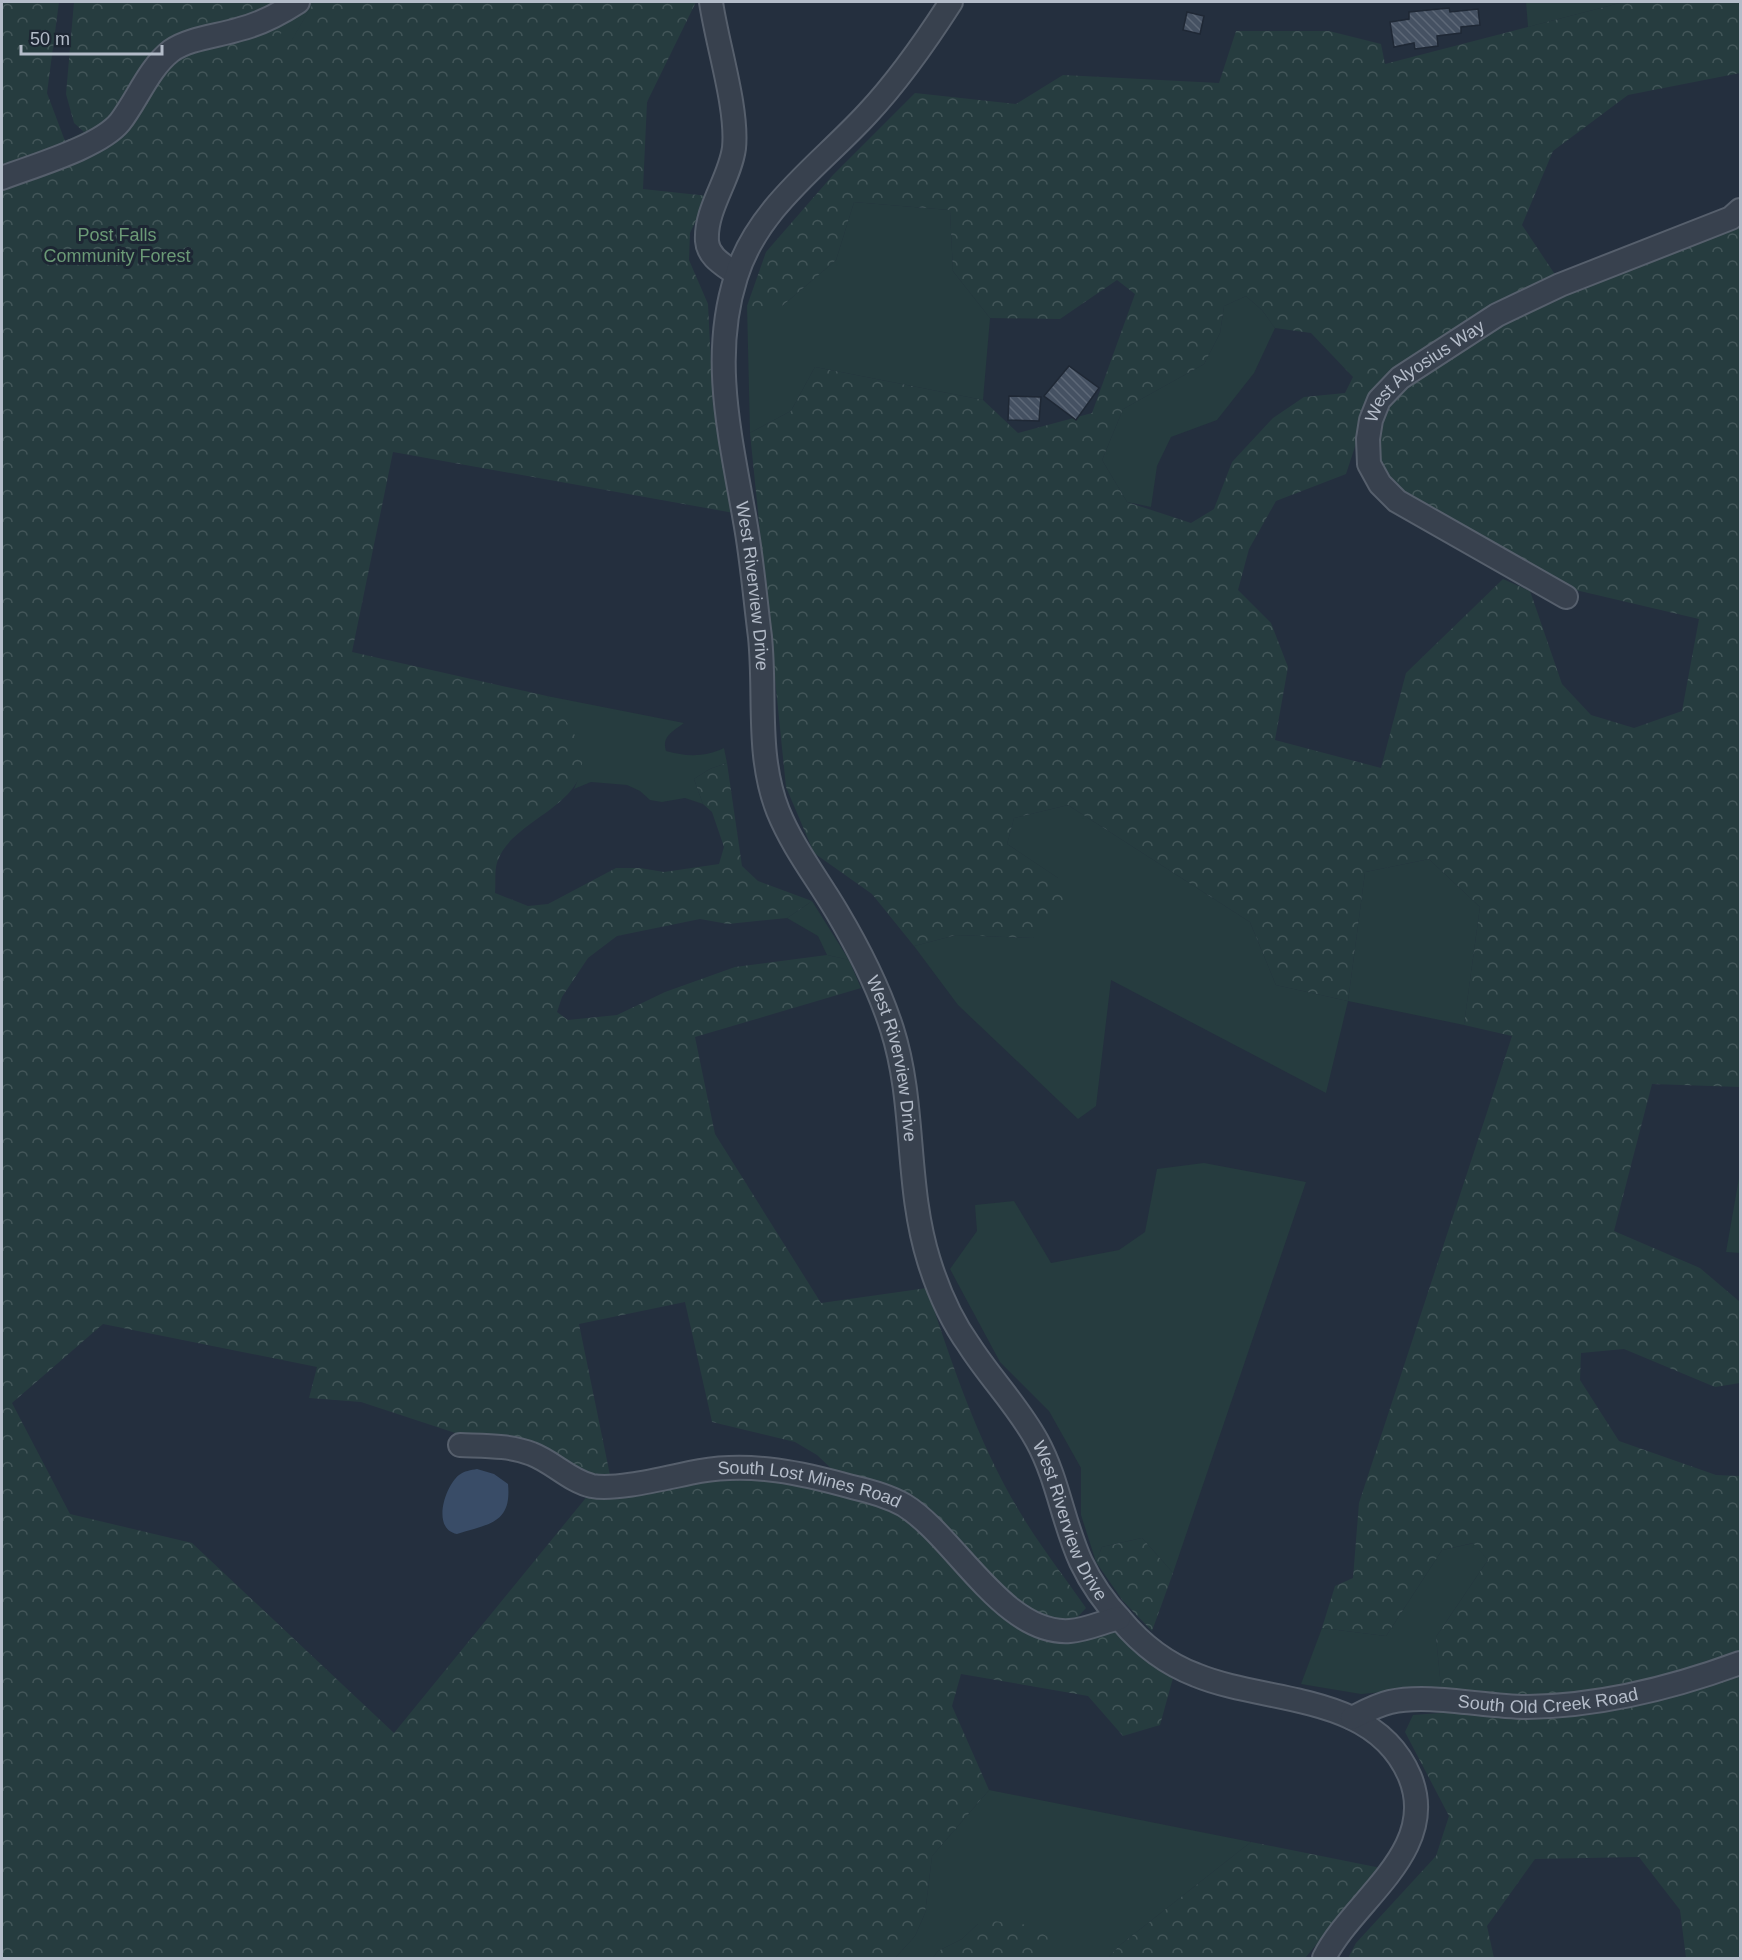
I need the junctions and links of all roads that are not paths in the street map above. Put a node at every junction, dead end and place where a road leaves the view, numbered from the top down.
1 (298, 2) edge
2 (711, 2) edge
3 (951, 2) edge
4 (2, 178) edge
5 (1740, 210) edge
6 (736, 274) junction
7 (1566, 597) dead end
8 (460, 1445) dead end
9 (1119, 1618) junction
10 (1740, 1663) edge
11 (1352, 1718) junction
12 (1324, 1959) edge

1 - 4 street
2 - 6 street
3 - 6 street, West Riverview Drive
5 - 7 street, West Alyosius Way
6 - 9 street, West Riverview Drive
8 - 9 street, South Lost Mines Road
9 - 11 street, West Riverview Drive
10 - 11 street, South Old Creek Road
11 - 12 street, West Riverview Drive

